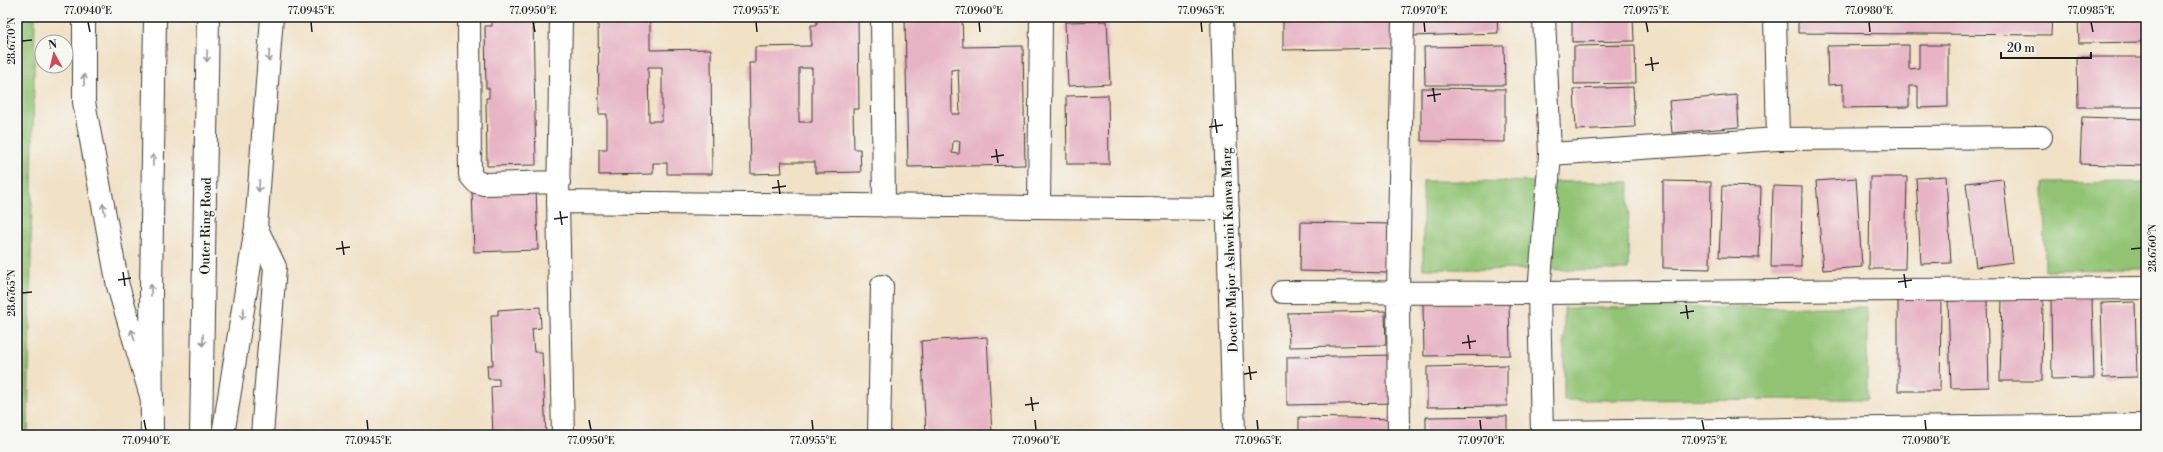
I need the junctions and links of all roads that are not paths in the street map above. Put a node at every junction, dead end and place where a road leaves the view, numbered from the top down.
1 (84, 17) edge
2 (155, 17) edge
3 (208, 17) edge
4 (272, 17) edge
5 (469, 17) edge
6 (561, 17) edge
7 (882, 17) edge
8 (1041, 17) edge
9 (1222, 17) edge
10 (1403, 17) edge
11 (1544, 17) edge
12 (1775, 17) edge
13 (2041, 137) dead end
14 (1778, 139) junction
15 (1550, 154) junction
16 (558, 192) junction
17 (884, 206) junction
18 (1039, 207) junction
19 (1228, 209) junction
20 (256, 227) junction
21 (882, 286) dead end
22 (2146, 288) edge
23 (1283, 292) dead end
24 (1398, 292) junction
25 (1539, 293) junction
26 (152, 399) junction
27 (2146, 425) edge
28 (1954, 431) edge
29 (1765, 432) edge
30 (1542, 433) edge
31 (152, 435) edge
32 (201, 435) edge
33 (223, 435) edge
34 (262, 435) edge
35 (563, 435) edge
36 (880, 435) edge
37 (1234, 435) edge
38 (1399, 435) edge

26 -> 1 main road
26 -> 2 main road
3 -> 32 main road, Outer Ring Road
4 -> 20 main road
5 - 16 main road
6 - 16 main road
7 - 17 main road
8 - 18 main road
9 - 19 main road, Doctor Major Ashwini Kanwa Marg
10 - 24 main road
11 - 15 main road
12 - 14 main road
13 - 14 main road
14 - 15 main road
15 - 25 main road
16 - 17 main road
16 - 35 main road
17 - 18 main road
18 - 19 main road
19 - 37 main road, Doctor Major Ashwini Kanwa Marg
20 -> 33 main road
20 - 34 main road
21 - 36 main road
22 - 25 main road
23 - 24 main road
24 - 25 main road
24 - 38 main road
25 - 30 main road
26 - 31 main road
27 - 28 main road
28 - 29 main road
29 - 30 main road

